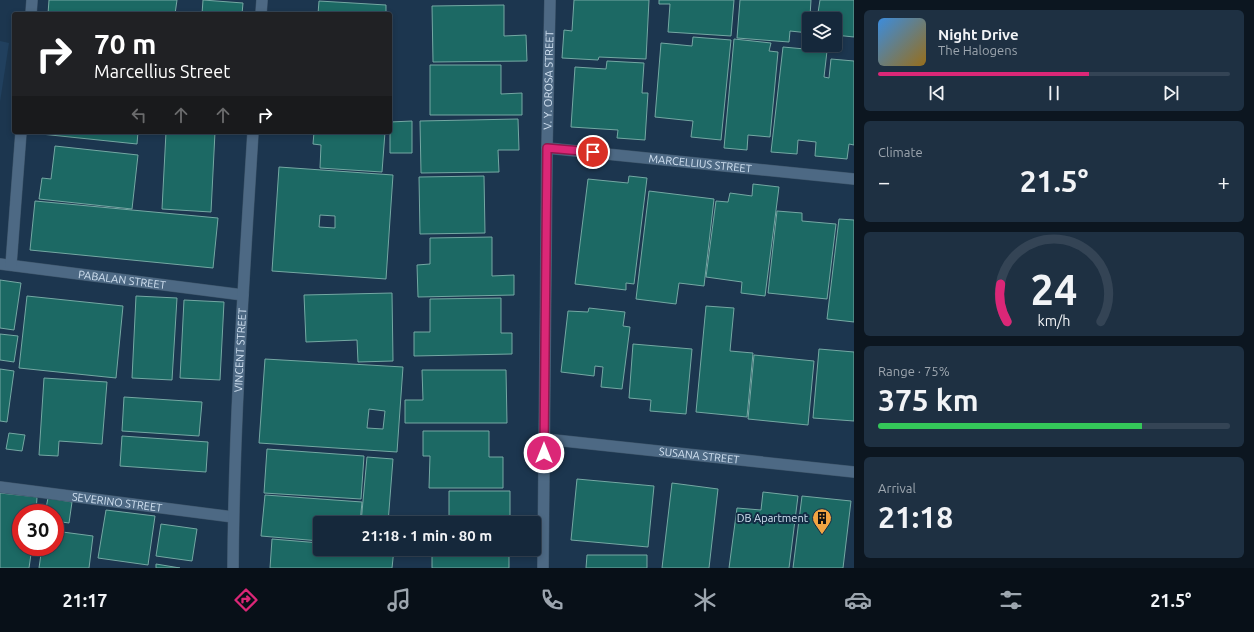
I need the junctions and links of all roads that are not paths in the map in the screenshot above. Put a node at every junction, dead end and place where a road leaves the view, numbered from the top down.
1 (32, 0) edge
2 (262, 0) edge
3 (550, 0) edge
4 (31, 12) edge
5 (261, 12) edge
6 (21, 134) edge
7 (254, 134) edge
8 (547, 148) junction
9 (854, 179) edge
10 (5, 264) edge
11 (243, 295) junction
12 (545, 439) junction
13 (854, 472) edge
14 (0, 487) edge
15 (233, 517) junction
16 (233, 568) edge
17 (543, 568) edge

1 - 4 street
2 - 5 street
3 - 8 street, V. Y. OROSA STREET
6 - 10 street
7 - 11 street, VINCENT STREET
8 - 9 street, MARCELLIUS STREET
8 - 12 street, V. Y. OROSA STREET
10 - 11 street, PABALAN STREET
11 - 15 street, VINCENT STREET
12 - 13 street, SUSANA STREET
12 - 17 street, V. Y. OROSA STREET
14 - 15 street, SEVERINO STREET
15 - 16 street, VINCENT STREET

